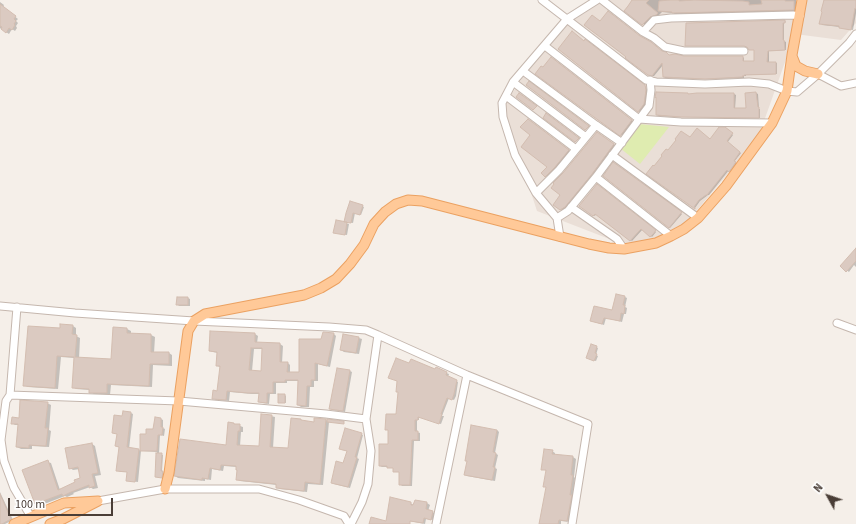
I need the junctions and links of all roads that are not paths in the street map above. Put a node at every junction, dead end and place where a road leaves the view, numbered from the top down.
1 (542, 0) edge
2 (597, 0) edge
3 (602, 0) edge
4 (802, 0) edge
5 (800, 16) junction
6 (567, 19) junction
7 (643, 32) junction
8 (856, 34) edge
9 (545, 46) junction
10 (744, 51) dead end
11 (792, 55) junction
12 (523, 71) junction
13 (818, 74) junction
14 (650, 80) junction
15 (513, 82) junction
16 (856, 83) edge
17 (787, 91) junction
18 (506, 96) junction
19 (639, 119) junction
20 (772, 123) junction
21 (596, 125) junction
22 (586, 137) junction
23 (622, 143) junction
24 (576, 149) junction
25 (612, 155) junction
26 (596, 177) junction
27 (536, 193) junction
28 (571, 206) junction
29 (557, 218) junction
30 (698, 218) junction
31 (671, 236) junction
32 (560, 237) junction
33 (624, 249) junction
34 (0, 306) edge
35 (17, 307) junction
36 (194, 321) junction
37 (837, 323) dead end
38 (856, 330) edge
39 (378, 335) junction
40 (467, 375) junction
41 (10, 395) junction
42 (179, 401) junction
43 (366, 419) junction
44 (165, 489) junction
45 (98, 501) junction
46 (31, 517) junction
47 (14, 524) edge
48 (50, 524) edge
49 (350, 524) edge
50 (436, 524) edge
51 (572, 524) edge

1 - 6 street
2 - 6 street
3 - 7 street
4 - 5 main road
5 - 7 street
5 - 11 main road
6 - 9 street
6 - 14 street
7 - 10 street
8 - 13 street
9 - 12 street
9 - 19 street
11 - 13 main road
11 - 17 main road
12 - 15 street
12 - 21 street
13 - 16 street
13 - 17 street
14 - 17 street
14 - 19 street
15 - 18 street
15 - 22 street
17 - 20 main road
18 - 24 street
18 - 27 street
19 - 20 street
19 - 23 street
20 - 30 main road
21 - 22 street
21 - 23 street
22 - 24 street
23 - 25 street
24 - 27 street
25 - 26 street
25 - 30 street
26 - 28 street
26 - 31 street
27 - 29 street
28 - 29 street
28 - 33 street
29 - 32 street
30 - 31 main road
31 - 33 main road
32 - 33 main road
32 - 36 main road
34 - 35 street
35 - 36 street
35 - 41 street
36 - 39 street
36 - 42 main road
37 - 38 street
39 - 40 street
39 - 43 street
40 - 50 street
40 - 51 street
41 - 42 street
41 - 46 street
42 - 43 street
42 - 44 main road
43 - 49 street
44 - 45 street
44 - 49 street
45 - 46 main road
45 - 48 main road
46 - 47 main road

